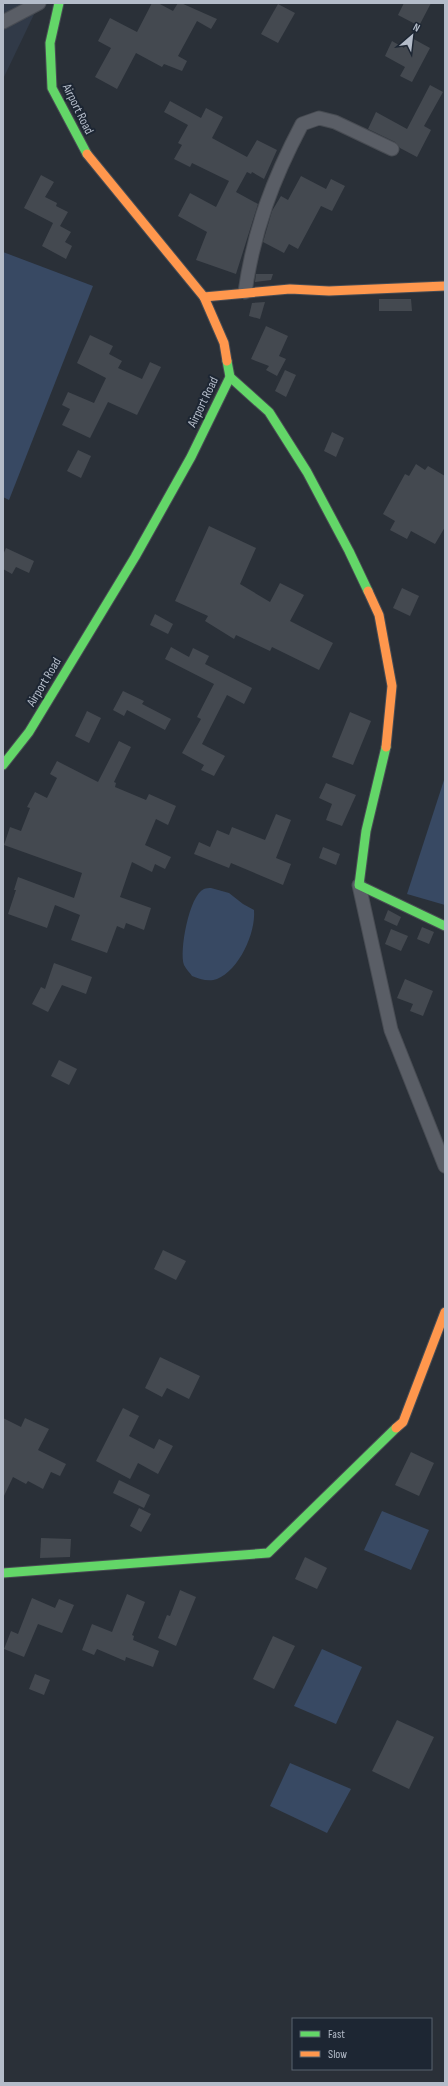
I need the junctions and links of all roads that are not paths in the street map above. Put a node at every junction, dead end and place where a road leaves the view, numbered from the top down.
1 (39, 3) edge
2 (59, 3) edge
3 (3, 22) edge
4 (392, 149) dead end
5 (445, 286) edge
6 (245, 292) junction
7 (204, 297) junction
8 (230, 377) junction
9 (3, 765) edge
10 (359, 885) junction
11 (445, 926) edge
12 (445, 1166) edge
13 (445, 1312) edge
14 (3, 1573) edge

1 - 3 street
2 - 7 main road, Airport Road
4 - 6 street
5 - 6 main road
6 - 7 main road
7 - 8 main road, Airport Road
8 - 9 main road, Airport Road
8 - 10 main road
10 - 11 main road
10 - 12 street
13 - 14 main road

